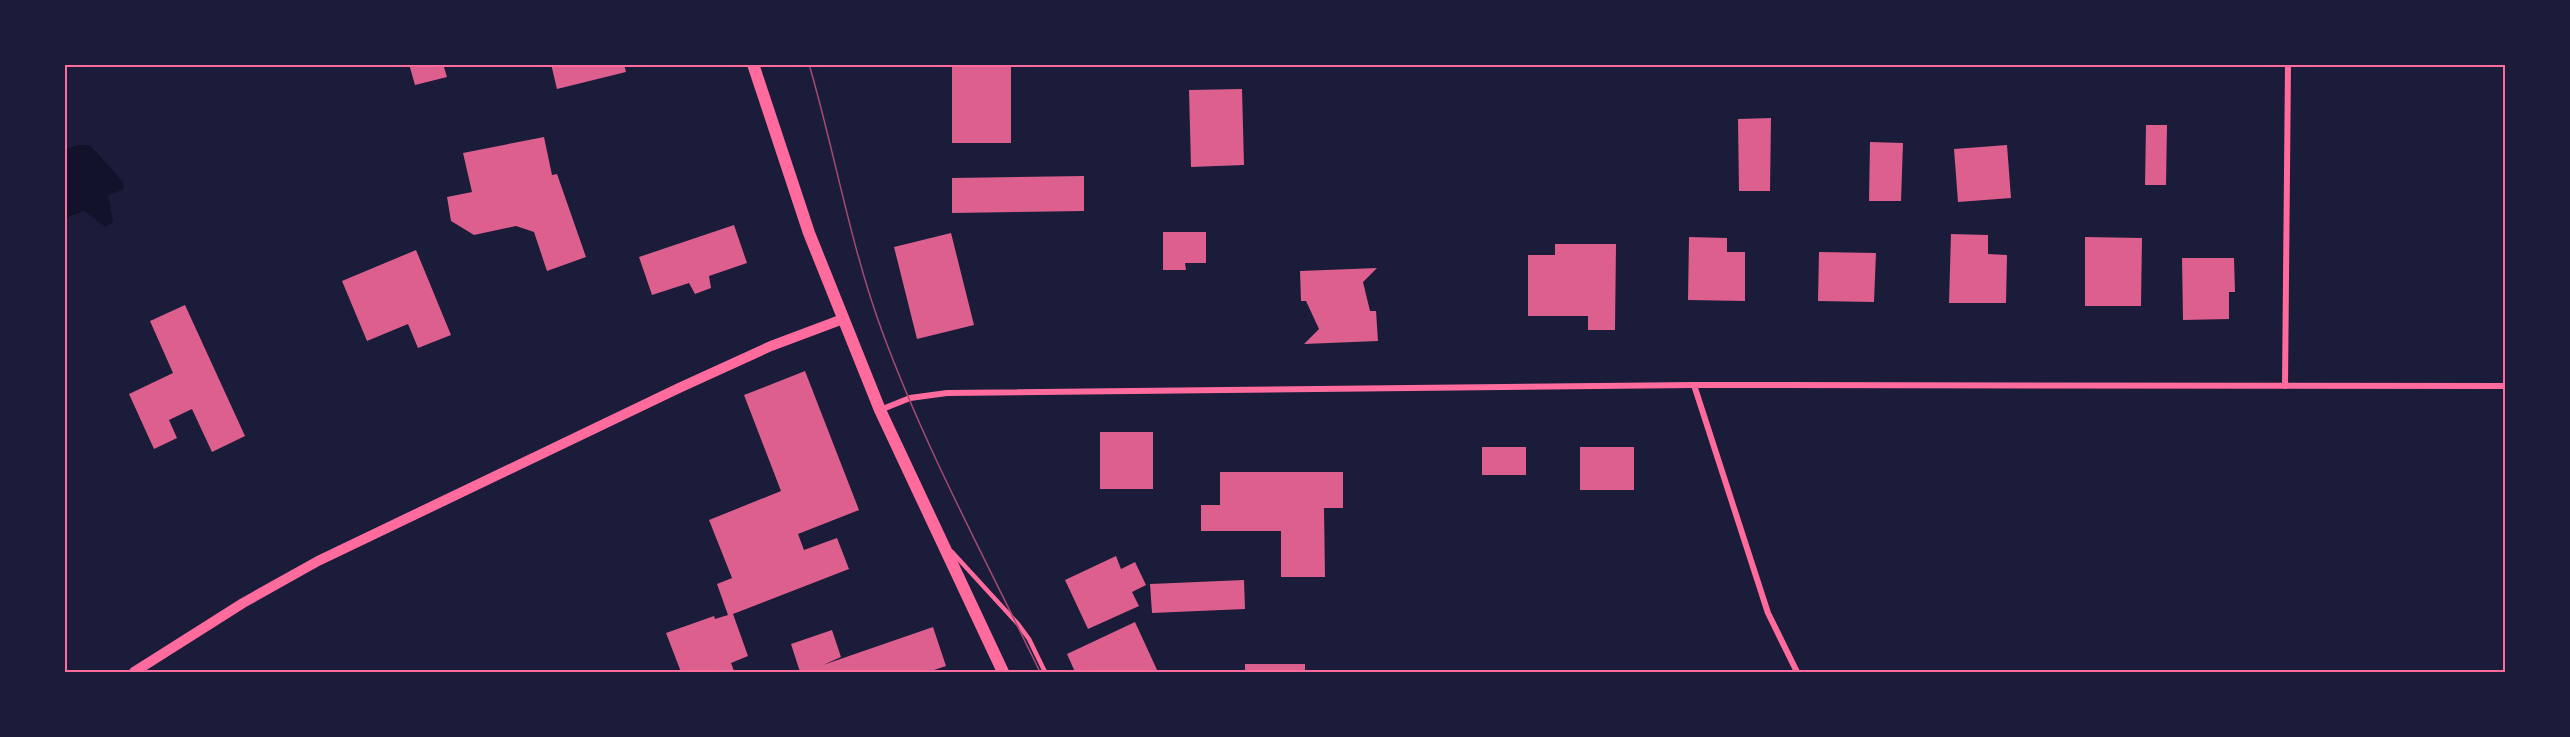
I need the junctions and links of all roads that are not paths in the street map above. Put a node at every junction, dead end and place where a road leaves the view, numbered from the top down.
1 (753, 64) edge
2 (2288, 64) edge
3 (843, 319) junction
4 (1694, 385) junction
5 (2285, 386) junction
6 (2505, 386) edge
7 (880, 410) junction
8 (937, 536) junction
9 (134, 672) edge
10 (1003, 672) edge
11 (1045, 672) edge
12 (1797, 672) edge

1 - 3 main road
2 - 5 street
3 - 7 main road
3 - 9 street
4 - 5 street
4 - 7 street
4 - 12 street
5 - 6 street
7 - 8 main road
8 - 10 main road
8 - 11 lane

